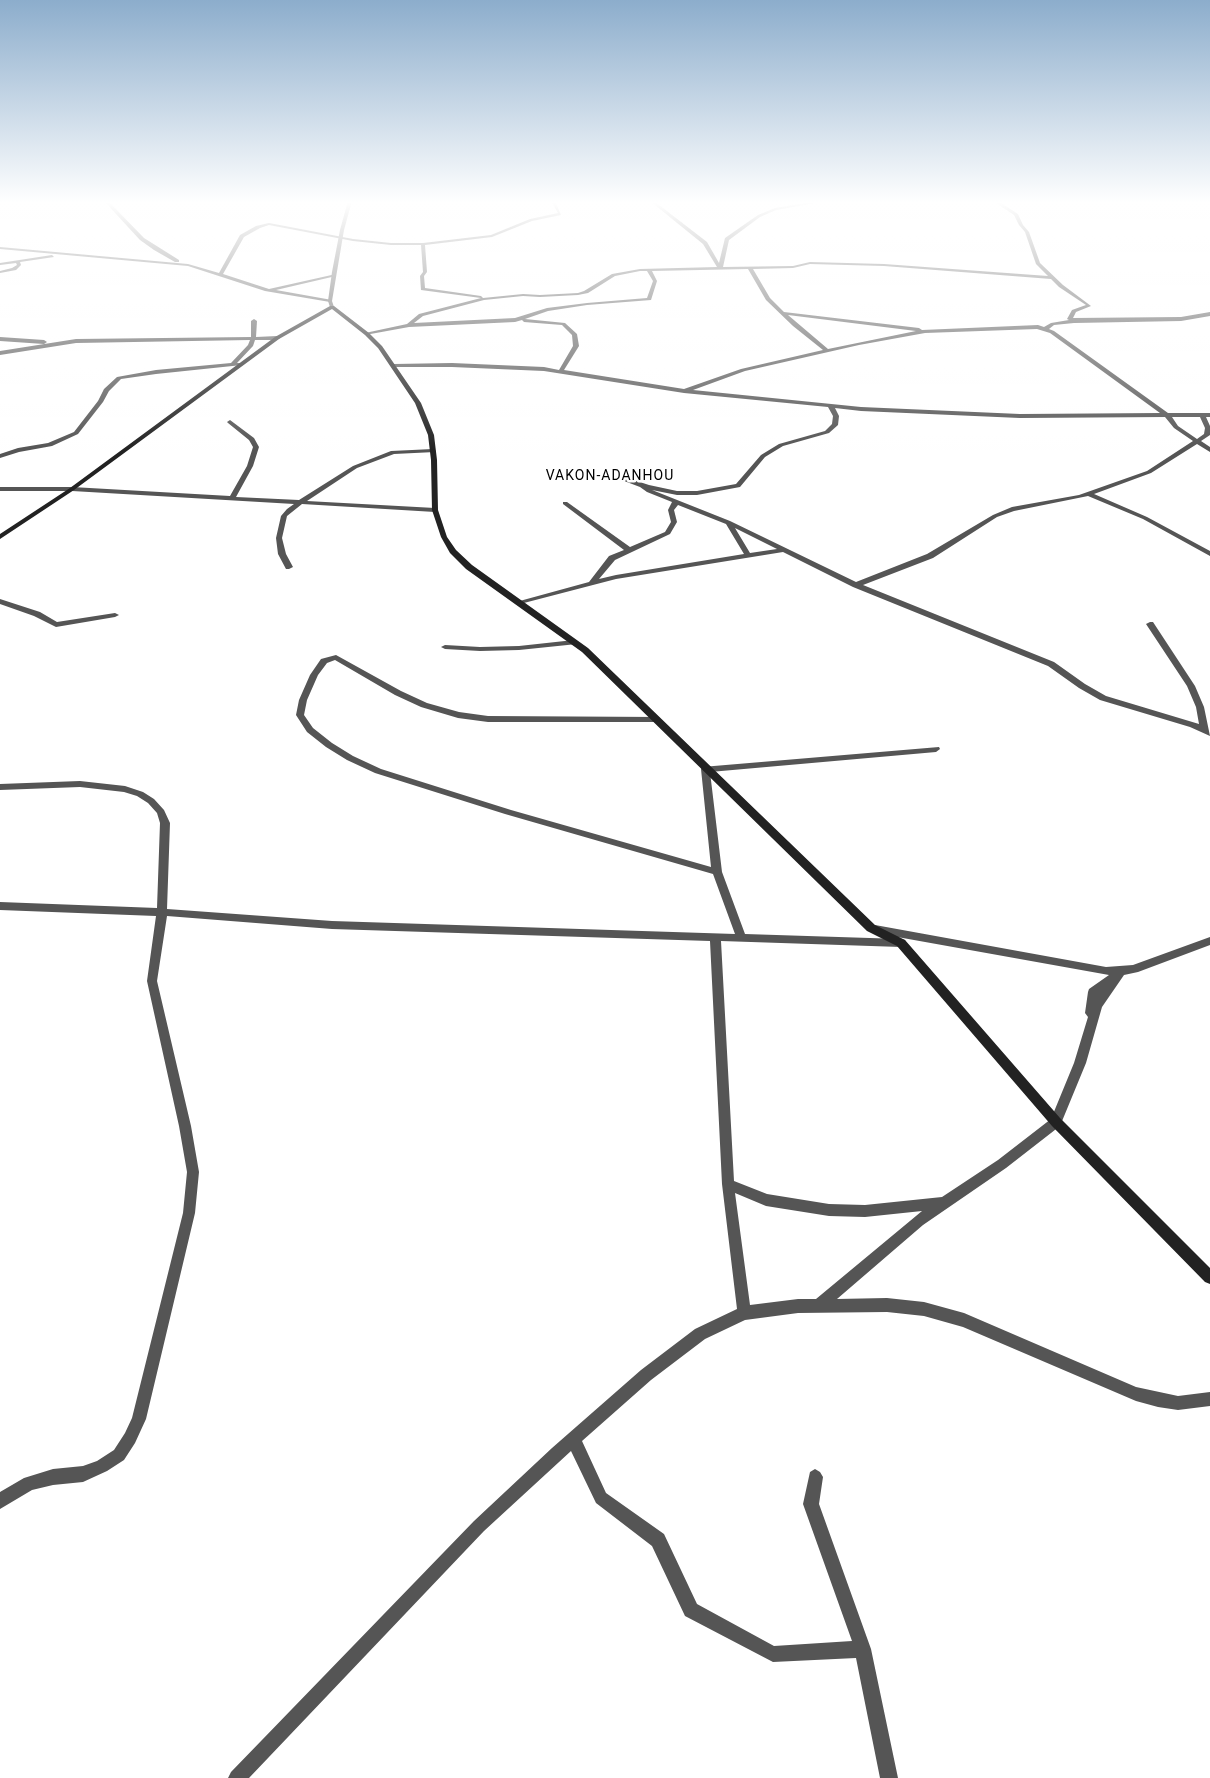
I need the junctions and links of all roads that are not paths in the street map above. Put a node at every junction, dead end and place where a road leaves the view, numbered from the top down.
1 (249, 284) edge
2 (295, 284) edge
3 (333, 284) edge
4 (423, 284) edge
5 (599, 284) edge
6 (654, 284) edge
7 (758, 284) edge
8 (1061, 284) edge
9 (269, 290) junction
10 (540, 296) junction
11 (484, 299) junction
12 (331, 304) junction
13 (547, 310) junction
14 (782, 313) junction
15 (1210, 314) edge
16 (515, 320) junction
17 (254, 321) dead end
18 (1074, 321) junction
19 (554, 322) junction
20 (409, 324) junction
21 (1046, 330) junction
22 (925, 331) junction
23 (367, 334) junction
24 (252, 338) junction
25 (277, 338) junction
26 (0, 339) edge
27 (63, 343) junction
28 (828, 350) junction
29 (0, 353) edge
30 (237, 364) junction
31 (394, 366) junction
32 (562, 371) junction
33 (684, 391) junction
34 (831, 407) junction
35 (1202, 415) junction
36 (1210, 415) edge
37 (1169, 417) junction
38 (230, 422) dead end
39 (1196, 441) junction
40 (1210, 450) edge
41 (433, 451) junction
42 (0, 456) edge
43 (613, 475) dead end
44 (642, 485) junction
45 (0, 489) edge
46 (72, 489) junction
47 (1088, 494) junction
48 (232, 498) junction
49 (302, 502) junction
50 (676, 502) junction
51 (565, 503) dead end
52 (435, 510) junction
53 (728, 522) junction
54 (0, 537) edge
55 (784, 550) junction
56 (630, 551) junction
57 (1210, 554) edge
58 (748, 555) junction
59 (290, 567) dead end
60 (592, 583) junction
61 (856, 586) junction
62 (0, 601) edge
63 (520, 602) junction
64 (115, 615) dead end
65 (1150, 624) dead end
66 (574, 642) junction
67 (445, 647) dead end
68 (656, 719) junction
69 (1207, 732) edge
70 (936, 749) dead end
71 (705, 769) junction
72 (0, 787) edge
73 (717, 872) junction
74 (0, 906) edge
75 (162, 912) junction
76 (870, 928) junction
77 (715, 936) junction
78 (741, 937) junction
79 (1210, 941) edge
80 (901, 943) junction
81 (1121, 971) junction
82 (1056, 1122) junction
83 (728, 1184) junction
84 (942, 1203) junction
85 (1210, 1277) edge
86 (818, 1306) junction
87 (744, 1313) junction
88 (1210, 1400) edge
89 (573, 1439) junction
90 (815, 1477) dead end
91 (0, 1501) edge
92 (863, 1649) junction
93 (237, 1778) edge
94 (889, 1778) edge

1 - 9 street
2 - 9 street
3 - 12 street
4 - 11 street
5 - 10 street
6 - 13 street
7 - 14 street
8 - 18 street
9 - 12 street
10 - 11 street
10 - 13 street
11 - 20 street
12 - 23 main road
12 - 25 main road
13 - 16 street
13 - 19 street
14 - 22 street
14 - 28 street
15 - 18 street
16 - 19 street
16 - 20 street
17 - 24 street
18 - 21 street
19 - 32 street
20 - 23 street
21 - 22 street
21 - 37 street
22 - 28 street
23 - 31 main road
24 - 25 street
24 - 27 street
24 - 30 street
25 - 30 main road
26 - 27 street
27 - 29 street
28 - 33 street
30 - 42 street
30 - 46 main road
31 - 32 street
31 - 41 main road
32 - 33 street
33 - 34 street
34 - 37 street
34 - 44 street
35 - 36 street
35 - 37 street
35 - 39 street
37 - 39 street
38 - 48 street
39 - 40 street
39 - 47 street
41 - 49 street
41 - 52 main road
43 - 44 street
44 - 50 street
45 - 46 street
46 - 48 street
46 - 54 main road
47 - 57 street
47 - 61 street
48 - 49 street
49 - 52 street
49 - 59 street
50 - 53 street
50 - 56 street
51 - 56 street
52 - 63 main road
53 - 55 street
53 - 58 street
55 - 58 street
55 - 61 street
56 - 60 street
58 - 60 street
60 - 63 street
61 - 69 street
62 - 64 street
63 - 66 main road
65 - 69 street
66 - 67 street
66 - 68 main road
68 - 71 main road
68 - 73 street
70 - 71 street
71 - 73 street
71 - 76 main road
72 - 75 street
73 - 78 street
74 - 75 street
75 - 77 street
75 - 91 street
76 - 80 main road
76 - 81 street
77 - 78 street
77 - 83 street
78 - 80 street
79 - 81 street
80 - 82 main road
81 - 82 street
82 - 84 street
82 - 85 main road
83 - 84 street
83 - 87 street
84 - 86 street
86 - 87 street
86 - 88 street
87 - 89 street
89 - 92 street
89 - 93 street
90 - 92 street
92 - 94 street

